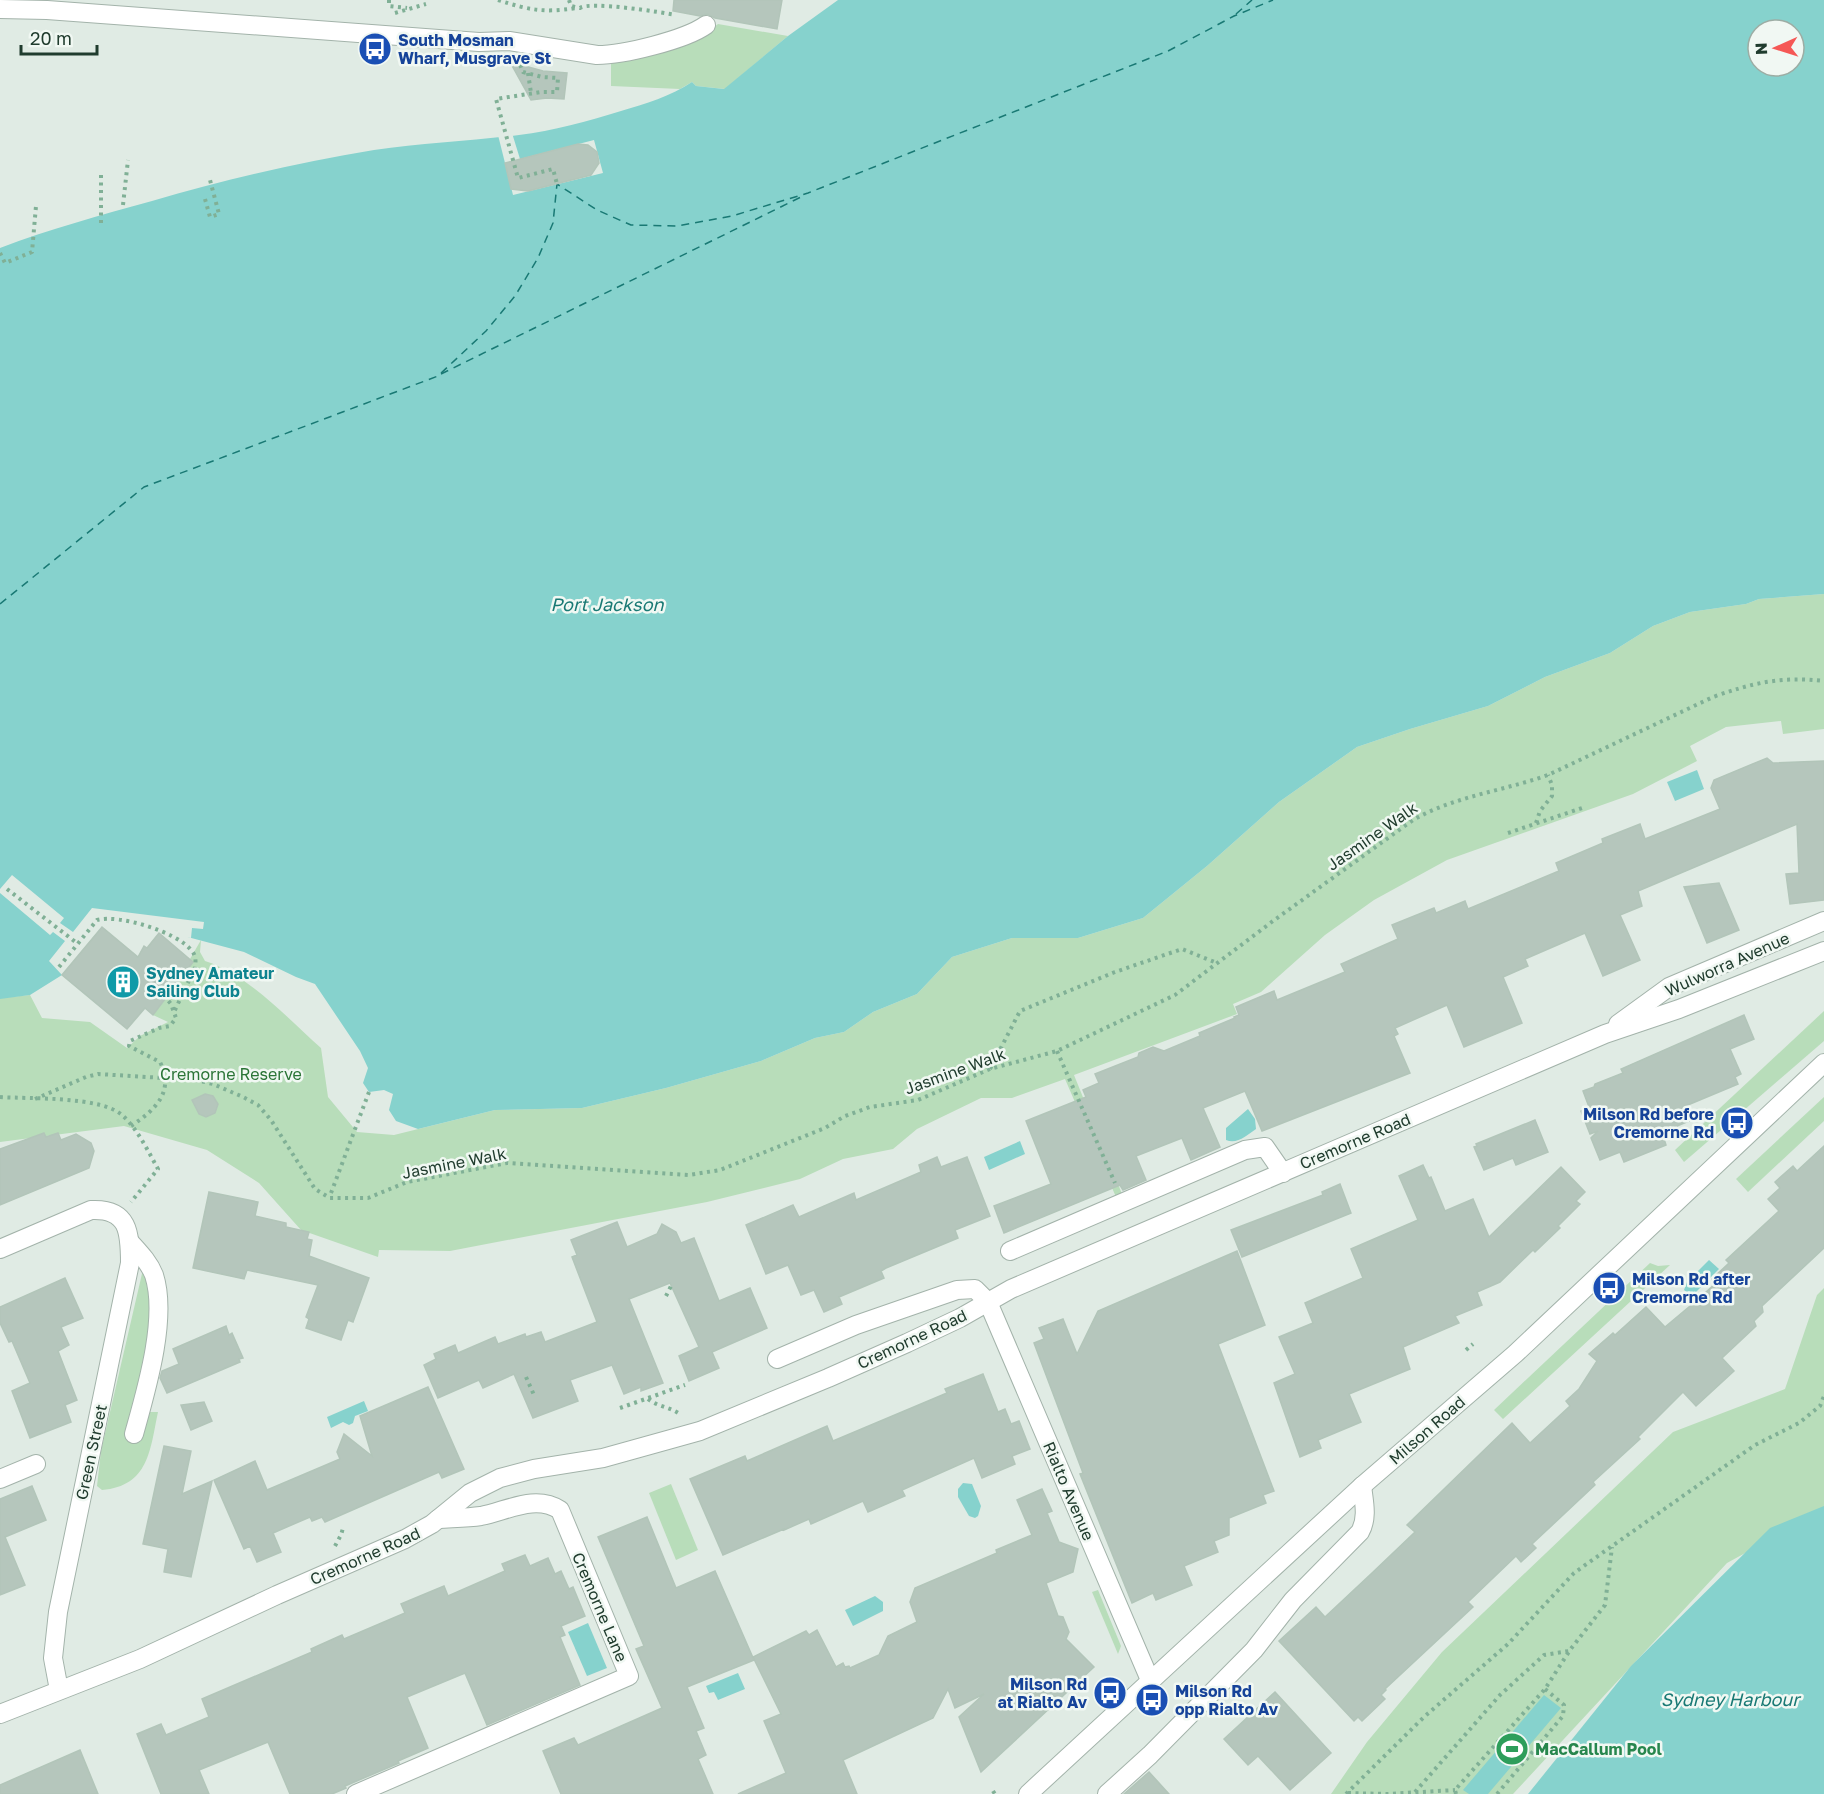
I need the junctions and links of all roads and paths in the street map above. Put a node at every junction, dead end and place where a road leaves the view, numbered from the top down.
1 (389, 0) edge
2 (498, 0) edge
3 (569, 0) edge
4 (585, 2) edge
5 (411, 8) dead end
6 (579, 8) junction
7 (0, 9) edge
8 (684, 16) dead end
9 (706, 25) dead end
10 (515, 57) dead end
11 (528, 73) junction
12 (531, 93) junction
13 (128, 160) dead end
14 (101, 171) dead end
15 (210, 180) dead end
16 (557, 184) dead end
17 (205, 199) dead end
18 (123, 205) dead end
19 (36, 206) dead end
20 (101, 223) dead end
21 (0, 253) edge
22 (1824, 681) edge
23 (1548, 775) junction
24 (1582, 808) dead end
25 (1536, 824) junction
26 (1508, 834) dead end
27 (7, 889) dead end
28 (1824, 921) edge
29 (78, 944) junction
30 (1824, 951) edge
31 (1218, 963) junction
32 (59, 967) dead end
33 (166, 998) dead end
34 (174, 1011) junction
35 (1605, 1034) junction
36 (1057, 1051) junction
37 (1824, 1063) edge
38 (990, 1069) junction
39 (166, 1078) junction
40 (369, 1092) dead end
41 (0, 1097) edge
42 (35, 1099) junction
43 (131, 1126) junction
44 (1283, 1173) junction
45 (331, 1193) dead end
46 (1123, 1203) junction
47 (119, 1216) junction
48 (130, 1242) junction
49 (0, 1249) edge
50 (1010, 1251) dead end
51 (671, 1286) dead end
52 (666, 1296) dead end
53 (988, 1302) junction
54 (1473, 1344) dead end
55 (1466, 1350) dead end
56 (777, 1359) dead end
57 (526, 1377) dead end
58 (685, 1384) dead end
59 (534, 1395) dead end
60 (1824, 1396) edge
61 (647, 1399) junction
62 (620, 1408) dead end
63 (679, 1412) dead end
64 (134, 1434) dead end
65 (36, 1464) dead end
66 (0, 1479) edge
67 (1362, 1486) junction
68 (438, 1519) junction
69 (1612, 1546) junction
70 (1570, 1650) junction
71 (1150, 1680) junction
72 (1545, 1689) junction
73 (59, 1690) junction
74 (0, 1714) edge
75 (1415, 1792) junction
76 (1456, 1792) edge
77 (1346, 1793) edge
78 (356, 1794) edge
79 (1028, 1794) edge
80 (1107, 1794) edge
81 (1497, 1794) edge

1 - 5 path
2 - 6 path
3 - 6 path
4 - 6 path
4 - 8 path
7 - 9 street
10 - 11 path
11 - 12 path
11 - 12 path
12 - 16 path
13 - 18 path
14 - 20 path
15 - 17 path
19 - 21 path
22 - 23 path, Jasmine Walk
23 - 25 path
23 - 31 path, Jasmine Walk
24 - 25 path
25 - 26 path
27 - 29 path
28 - 35 street, Wulworra Avenue
29 - 32 path
29 - 34 path
30 - 35 street, Cremorne Road
31 - 36 path, Jasmine Walk
31 - 38 path
33 - 34 path
34 - 39 path
35 - 44 street, Cremorne Road
36 - 38 path, Jasmine Walk
36 - 46 path
37 - 67 street, Milson Road
38 - 39 path, Jasmine Walk
39 - 42 path, Jasmine Walk
39 - 43 path
40 - 45 path
41 - 42 path, Jasmine Walk
42 - 43 path
43 - 47 path
44 - 46 street
44 - 53 street, Cremorne Road
46 - 50 street
47 - 48 street, Green Street
47 - 49 street
48 - 64 street
48 - 73 street, Green Street
51 - 52 path
53 - 56 street
53 - 68 street, Cremorne Road
53 - 71 street, Rialto Avenue
54 - 55 path
57 - 59 path
58 - 61 path
60 - 69 path
61 - 62 path
61 - 63 path
65 - 66 street
67 - 71 street, Milson Road
67 - 80 street
68 - 73 street, Cremorne Road
68 - 78 street, Cremorne Lane
69 - 70 path
69 - 77 path
70 - 72 path
70 - 75 path
71 - 79 street, Milson Road
72 - 76 path
72 - 81 path
73 - 74 street, Cremorne Road
75 - 76 path
75 - 77 path

